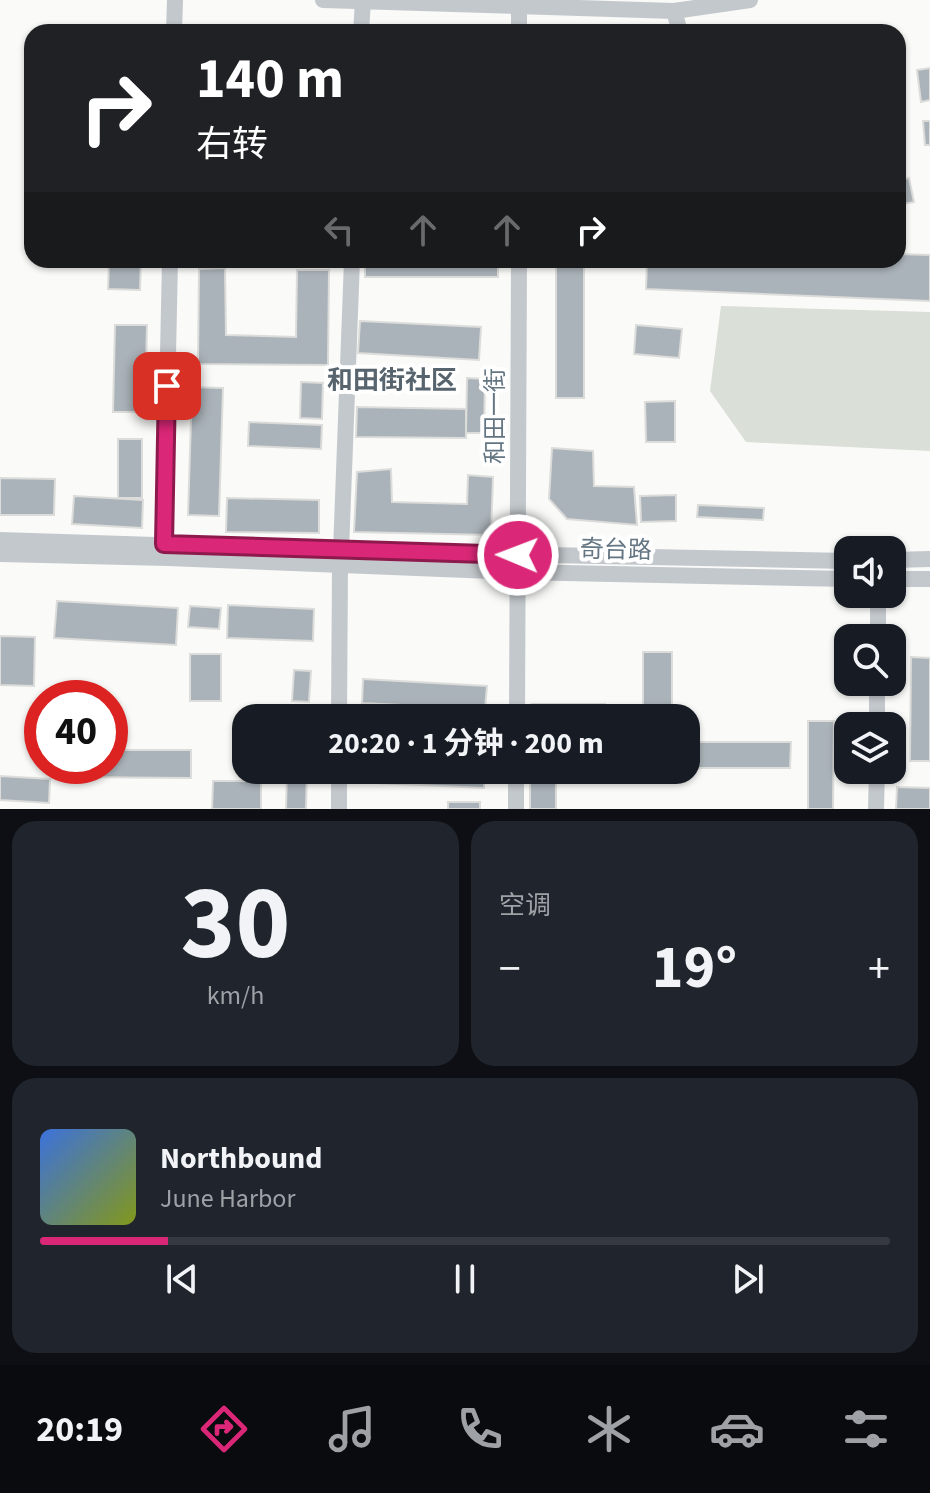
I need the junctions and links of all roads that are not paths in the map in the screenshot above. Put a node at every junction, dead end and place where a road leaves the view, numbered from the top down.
1 (175, 0) edge
2 (323, 0) edge
3 (750, 0) edge
4 (363, 1) edge
5 (519, 2) edge
6 (674, 11) junction
7 (174, 24) edge
8 (362, 24) edge
9 (519, 24) edge
10 (678, 24) edge
11 (170, 268) edge
12 (352, 268) edge
13 (519, 268) edge
14 (0, 540) edge
15 (164, 544) junction
16 (0, 554) edge
17 (340, 558) junction
18 (906, 559) edge
19 (930, 559) edge
20 (834, 561) edge
21 (518, 564) junction
22 (834, 578) edge
23 (339, 704) edge
24 (517, 704) edge
25 (339, 784) edge
26 (516, 784) edge
27 (877, 784) edge
28 (339, 809) edge
29 (516, 809) edge
30 (876, 809) edge

1 - 7 street
2 - 4 street
3 - 6 street
4 - 5 street
4 - 8 street
5 - 6 street
5 - 9 street
6 - 10 street
11 - 15 street
12 - 17 street
13 - 21 street, 和田一街
14 - 15 street, 奇台路
15 - 17 street, 奇台路
16 - 17 street, 奇台路
17 - 21 street, 奇台路
17 - 23 street
18 - 19 street
20 - 21 street, 奇台路
21 - 22 street, 奇台路
21 - 24 street, 和田一街
25 - 28 street
26 - 29 street
27 - 30 street

